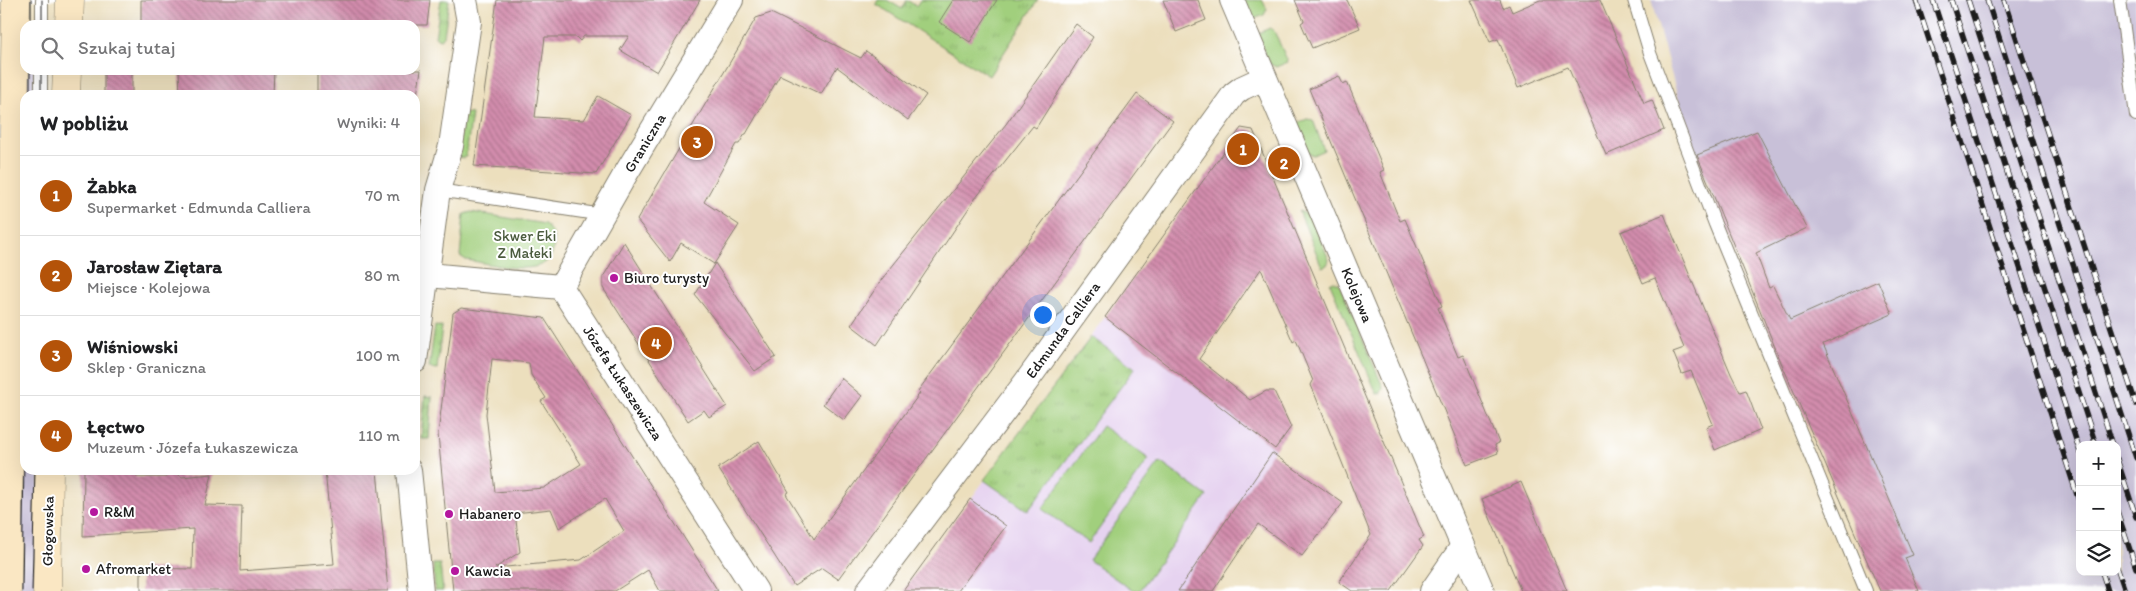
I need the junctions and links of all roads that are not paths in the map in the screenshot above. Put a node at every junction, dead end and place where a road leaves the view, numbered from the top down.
1 (16, 0) edge
2 (42, 0) edge
3 (70, 0) edge
4 (465, 0) edge
5 (731, 0) edge
6 (1232, 0) edge
7 (1634, 0) edge
8 (2120, 0) edge
9 (42, 20) edge
10 (69, 20) edge
11 (41, 75) edge
12 (67, 75) edge
13 (1264, 78) junction
14 (41, 90) edge
15 (66, 90) edge
16 (2136, 115) edge
17 (438, 190) junction
18 (603, 214) junction
19 (428, 275) junction
20 (562, 287) junction
21 (420, 327) edge
22 (5, 471) edge
23 (49, 475) edge
24 (410, 475) edge
25 (1463, 546) junction
26 (7, 591) edge
27 (47, 591) edge
28 (421, 591) edge
29 (756, 591) edge
30 (868, 591) edge
31 (1432, 591) edge
32 (1482, 591) edge
33 (1866, 591) edge

1 - 22 street
2 - 9 lane
3 - 10 street
4 - 17 street
5 - 18 street, Graniczna
6 - 13 street, Kolejowa
7 - 33 lane
8 - 16 lane
11 - 14 lane
12 - 15 street
13 - 25 street, Kolejowa
13 - 30 street, Edmunda Calliera
17 - 18 lane
17 - 19 street
18 - 20 street, Graniczna
19 - 20 street
19 - 21 street
20 - 29 street, Józefa Łukaszewicza
22 - 26 street
23 - 27 street, Głogowska
24 - 28 street
25 - 31 street
25 - 32 street, Kolejowa

